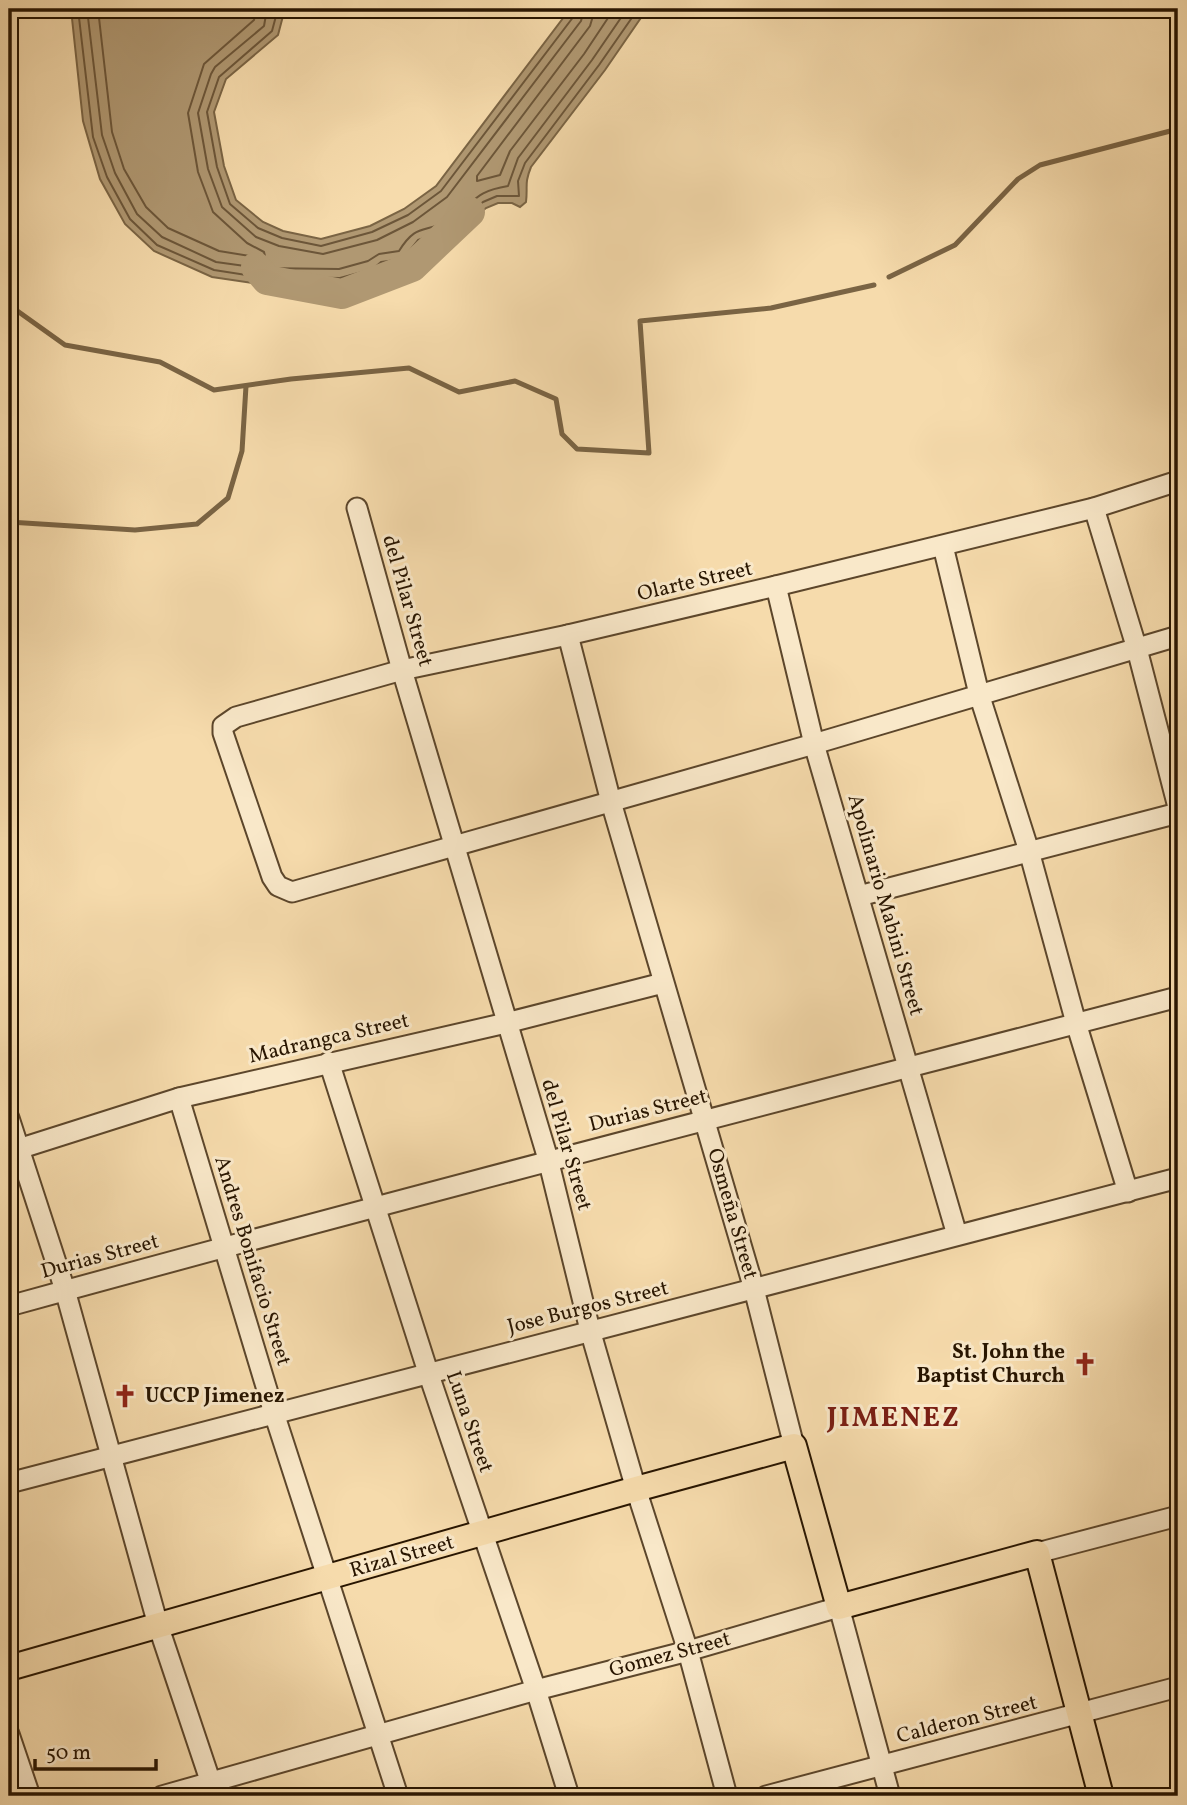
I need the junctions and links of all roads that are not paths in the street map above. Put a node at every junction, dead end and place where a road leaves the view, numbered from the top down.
1 (1178, 481) edge
2 (358, 508) dead end
3 (1094, 508) junction
4 (943, 546) junction
5 (776, 586) junction
6 (568, 635) junction
7 (1178, 636) edge
8 (1137, 649) junction
9 (402, 670) junction
10 (979, 694) junction
11 (814, 744) junction
12 (611, 802) junction
13 (1178, 807) edge
14 (1178, 813) edge
15 (456, 846) junction
16 (1029, 851) junction
17 (859, 896) junction
18 (663, 983) junction
19 (1178, 997) edge
20 (506, 1023) junction
21 (1076, 1023) junction
22 (329, 1062) junction
23 (908, 1066) junction
24 (179, 1098) junction
25 (9, 1118) edge
26 (705, 1121) junction
27 (14, 1150) edge
28 (548, 1160) junction
29 (1178, 1178) edge
30 (1128, 1192) junction
31 (374, 1206) junction
32 (957, 1235) junction
33 (226, 1247) junction
34 (754, 1289) junction
35 (65, 1290) junction
36 (9, 1306) edge
37 (590, 1330) junction
38 (428, 1372) junction
39 (274, 1413) junction
40 (794, 1446) junction
41 (111, 1456) junction
42 (9, 1483) edge
43 (636, 1489) junction
44 (1178, 1516) edge
45 (482, 1534) junction
46 (1037, 1553) junction
47 (328, 1578) junction
48 (839, 1607) junction
49 (159, 1625) junction
50 (688, 1651) junction
51 (9, 1668) edge
52 (1178, 1687) edge
53 (536, 1690) junction
54 (1079, 1716) junction
55 (9, 1734) edge
56 (378, 1735) junction
57 (881, 1765) junction
58 (213, 1790) edge
59 (30, 1796) edge
60 (162, 1796) edge
61 (398, 1796) edge
62 (569, 1796) edge
63 (727, 1796) edge
64 (766, 1796) edge
65 (890, 1796) edge
66 (1101, 1796) edge

1 - 3 street, Olarte Street
2 - 9 street, del Pilar Street
3 - 4 street, Olarte Street
3 - 8 street
4 - 5 street, Olarte Street
4 - 10 street
5 - 6 street, Olarte Street
5 - 11 street, Apolinario Mabini Street
6 - 9 street, Olarte Street
6 - 12 street, Osmeña Street
7 - 8 street
8 - 10 street
8 - 13 street
9 - 15 street, del Pilar Street
9 - 15 street, Olarte Street
10 - 11 street
10 - 16 street
11 - 12 street
11 - 17 street, Apolinario Mabini Street
12 - 15 street
12 - 18 street, Osmeña Street
14 - 16 street
15 - 20 street, del Pilar Street
16 - 17 street
16 - 21 street
17 - 23 street, Apolinario Mabini Street
18 - 20 street, Madrangca Street
18 - 26 street, Osmeña Street
19 - 21 street, Durias Street
20 - 22 street, Madrangca Street
20 - 28 street, del Pilar Street
21 - 23 street, Durias Street
21 - 30 street
22 - 24 street, Madrangca Street
22 - 31 street, Luna Street
23 - 26 street, Durias Street
23 - 32 street, Apolinario Mabini Street
24 - 27 street, Madrangca Street
24 - 33 street, Andres Bonifacio Street
25 - 27 street
26 - 28 street, Durias Street
26 - 34 street, Osmeña Street
27 - 35 street
28 - 31 street, Durias Street
28 - 37 street, del Pilar Street
29 - 30 street, Jose Burgos Street
30 - 32 street, Jose Burgos Street
31 - 33 street, Durias Street
31 - 38 street, Luna Street
32 - 34 street, Jose Burgos Street
33 - 35 street, Durias Street
33 - 39 street, Andres Bonifacio Street
34 - 37 street, Jose Burgos Street
34 - 40 street, Osmeña Street
35 - 36 street, Durias Street
35 - 41 street
37 - 38 street, Jose Burgos Street
37 - 43 street, del Pilar Street
38 - 39 street, Jose Burgos Street
38 - 45 street, Luna Street
39 - 41 street, Jose Burgos Street
39 - 47 street, Andres Bonifacio Street
40 - 43 main road, Rizal Street
40 - 48 main road, Osmeña Street
41 - 42 street, Jose Burgos Street
41 - 49 street
43 - 45 main road, Rizal Street
43 - 50 street, del Pilar Street
44 - 46 street, Gomez Street
45 - 47 main road, Rizal Street
45 - 53 street, Luna Street
46 - 48 main road, Gomez Street
46 - 54 main road
47 - 49 main road, Rizal Street
47 - 56 street, Andres Bonifacio Street
48 - 50 street, Gomez Street
48 - 57 street, Osmeña Street
49 - 51 main road, Rizal Street
49 - 58 street
50 - 53 street, Gomez Street
50 - 63 street, del Pilar Street
52 - 54 street, Calderon Street
53 - 56 street, Gomez Street
53 - 62 street, Luna Street
54 - 57 street, Calderon Street
54 - 66 main road
55 - 59 street
56 - 58 street, Gomez Street
56 - 61 street, Andres Bonifacio Street
57 - 64 street, Calderon Street
57 - 65 street, Osmeña Street
58 - 60 street, Gomez Street

